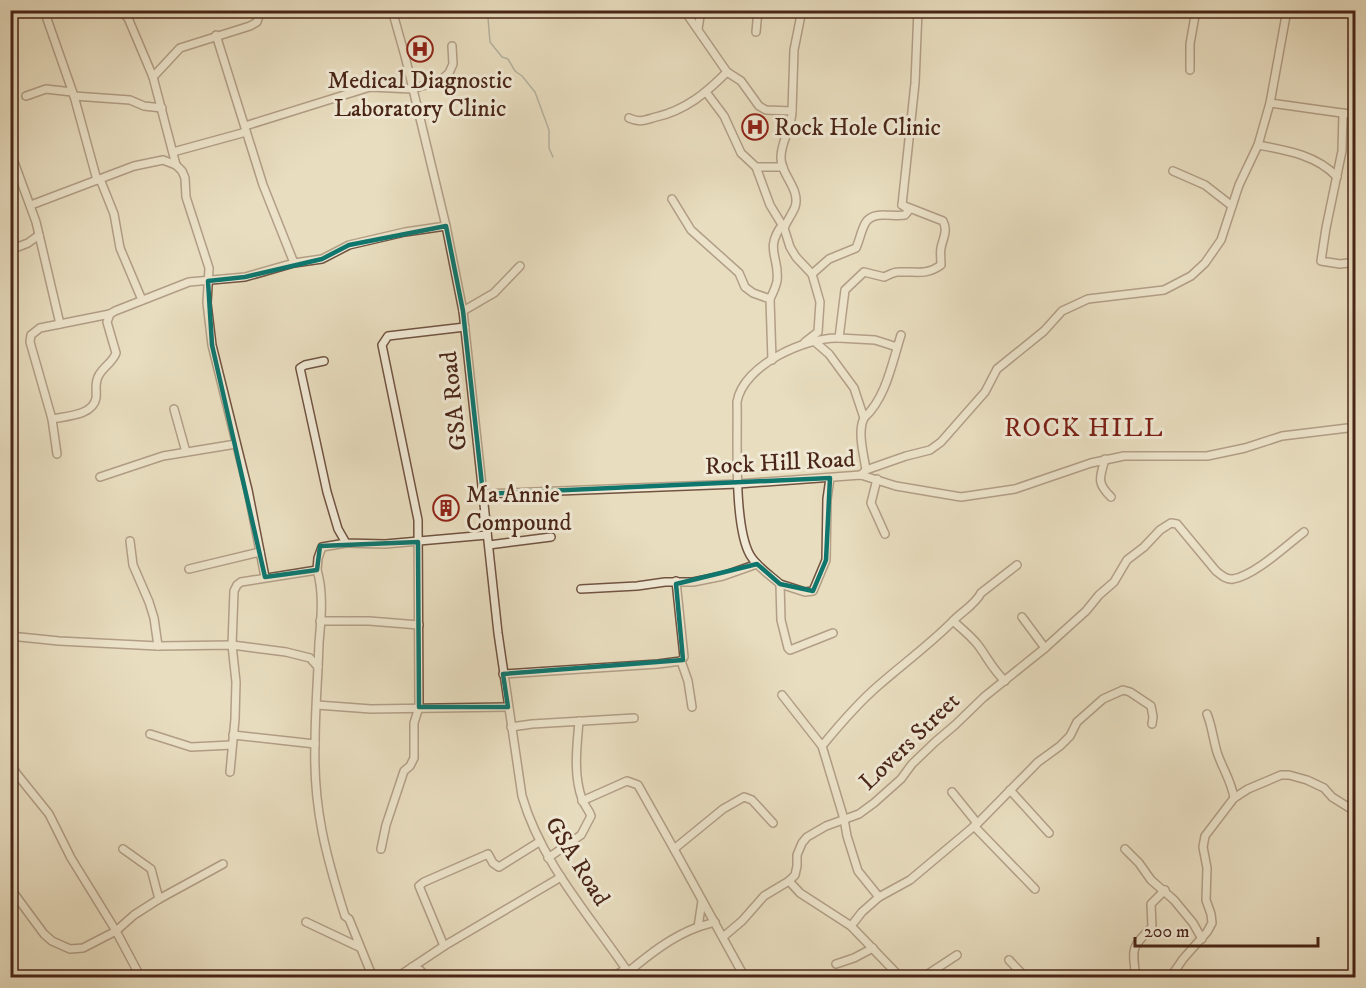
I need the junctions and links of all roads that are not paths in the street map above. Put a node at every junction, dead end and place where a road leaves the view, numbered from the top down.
1 (40, 10) edge
2 (120, 10) edge
3 (134, 10) edge
4 (261, 10) edge
5 (392, 10) edge
6 (684, 10) edge
7 (701, 10) edge
8 (758, 10) edge
9 (802, 10) edge
10 (918, 10) edge
11 (1197, 10) edge
12 (1287, 10) edge
13 (128, 18) junction
14 (698, 29) junction
15 (756, 32) dead end
16 (216, 35) junction
17 (452, 46) dead end
18 (1190, 70) dead end
19 (727, 72) junction
20 (153, 77) junction
21 (412, 89) junction
22 (706, 92) junction
23 (73, 94) junction
24 (26, 96) dead end
25 (1270, 104) junction
26 (1356, 104) edge
27 (162, 108) junction
28 (792, 111) junction
29 (1343, 113) junction
30 (1355, 115) edge
31 (629, 118) dead end
32 (246, 129) junction
33 (1258, 145) junction
34 (10, 152) edge
35 (173, 152) junction
36 (176, 165) junction
37 (756, 167) junction
38 (783, 167) junction
39 (1173, 171) dead end
40 (1337, 177) junction
41 (98, 179) junction
42 (672, 199) dead end
43 (31, 205) junction
44 (902, 205) junction
45 (1232, 206) junction
46 (446, 226) junction
47 (783, 226) junction
48 (39, 235) junction
49 (10, 250) edge
50 (1356, 262) edge
51 (294, 263) junction
52 (520, 266) dead end
53 (812, 274) junction
54 (208, 281) junction
55 (770, 299) junction
56 (142, 300) junction
57 (463, 311) junction
58 (110, 314) junction
59 (60, 324) junction
60 (465, 327) junction
61 (901, 335) dead end
62 (839, 338) junction
63 (814, 341) junction
64 (803, 344) junction
65 (897, 347) junction
66 (772, 360) junction
67 (324, 361) dead end
68 (174, 409) dead end
69 (864, 418) junction
70 (51, 419) junction
71 (1356, 427) edge
72 (236, 444) junction
73 (186, 452) junction
74 (57, 454) dead end
75 (1105, 459) junction
76 (864, 472) junction
77 (100, 477) dead end
78 (830, 478) junction
79 (877, 479) junction
80 (738, 484) junction
81 (483, 494) junction
82 (1111, 496) dead end
83 (1304, 532) dead end
84 (885, 534) dead end
85 (487, 535) junction
86 (551, 537) dead end
87 (130, 541) dead end
88 (418, 542) junction
89 (346, 543) junction
90 (489, 545) junction
91 (260, 552) junction
92 (757, 564) junction
93 (1017, 565) dead end
94 (189, 568) dead end
95 (317, 570) junction
96 (265, 577) junction
97 (676, 581) junction
98 (780, 584) junction
99 (581, 589) dead end
100 (1022, 617) dead end
101 (321, 621) junction
102 (953, 621) junction
103 (419, 625) junction
104 (833, 633) dead end
105 (10, 636) edge
106 (232, 645) junction
107 (158, 646) junction
108 (1045, 648) junction
109 (319, 656) junction
110 (310, 658) junction
111 (681, 661) junction
112 (318, 667) junction
113 (503, 674) junction
114 (1005, 681) junction
115 (782, 696) dead end
116 (317, 705) junction
117 (692, 706) dead end
118 (419, 707) junction
119 (508, 707) junction
120 (1207, 714) dead end
121 (634, 718) dead end
122 (579, 721) junction
123 (1152, 724) dead end
124 (511, 727) junction
125 (150, 735) dead end
126 (233, 735) junction
127 (315, 744) junction
128 (232, 745) junction
129 (822, 746) junction
130 (10, 762) edge
131 (230, 772) dead end
132 (1010, 790) junction
133 (952, 792) dead end
134 (1234, 798) junction
135 (582, 801) junction
136 (1356, 812) edge
137 (844, 819) junction
138 (772, 823) dead end
139 (976, 825) junction
140 (1049, 833) dead end
141 (539, 842) junction
142 (123, 849) dead end
143 (381, 849) dead end
144 (674, 849) junction
145 (1125, 849) dead end
146 (548, 858) junction
147 (223, 864) dead end
148 (561, 877) junction
149 (789, 881) junction
150 (10, 888) edge
151 (1035, 889) dead end
152 (1165, 890) junction
153 (879, 897) junction
154 (159, 899) junction
155 (702, 901) junction
156 (306, 922) dead end
157 (715, 922) junction
158 (851, 926) junction
159 (698, 927) junction
160 (116, 931) junction
161 (723, 937) junction
162 (1202, 939) junction
163 (444, 946) junction
164 (359, 947) junction
165 (873, 948) junction
166 (957, 955) dead end
167 (1009, 960) dead end
168 (836, 964) dead end
169 (412, 967) junction
170 (629, 973) edge
171 (141, 978) edge
172 (373, 978) edge
173 (396, 978) edge
174 (427, 978) edge
175 (610, 978) edge
176 (745, 978) edge
177 (901, 978) edge
178 (922, 978) edge
179 (1026, 978) edge
180 (1137, 978) edge
181 (1170, 978) edge

1 - 23 street
2 - 13 street
3 - 13 street
4 - 16 street
5 - 21 street, GSA Road
6 - 14 street
7 - 14 street
8 - 15 street
9 - 28 street
10 - 44 street
11 - 18 street
12 - 25 street
13 - 20 street
14 - 19 street
16 - 20 street
16 - 32 street
17 - 21 street
19 - 22 street
19 - 28 street
20 - 27 street
21 - 32 street
21 - 46 street, GSA Road
22 - 31 street
22 - 37 street
23 - 24 street
23 - 27 street
23 - 41 street
25 - 29 street
25 - 33 street
26 - 30 street
27 - 35 street
28 - 38 street
29 - 30 street
29 - 40 street
32 - 35 street
32 - 51 street
33 - 40 street
33 - 45 street
34 - 43 street
35 - 36 street
36 - 41 street
36 - 54 street
37 - 38 street
37 - 47 street
38 - 47 street
39 - 45 street
40 - 50 street
41 - 43 street
41 - 56 street
42 - 55 street
43 - 48 street
44 - 53 street
44 - 62 street
45 - 76 street
46 - 51 street
46 - 57 street, GSA Road
47 - 53 street
47 - 55 street
48 - 49 street
48 - 59 street
51 - 54 street
52 - 57 street
53 - 64 street
54 - 56 street
54 - 72 street
55 - 66 street
56 - 58 street
57 - 60 street, GSA Road
58 - 59 street
58 - 70 street
59 - 70 street
60 - 81 street, GSA Road
60 - 88 street
61 - 65 street
62 - 63 street
62 - 65 street
63 - 64 street
63 - 69 street
64 - 66 street
65 - 69 street
66 - 80 street
67 - 89 street
68 - 73 street
69 - 76 street
70 - 74 street
71 - 75 street, Rock Hill Road
72 - 73 street
72 - 91 street
73 - 77 street
75 - 79 street, Rock Hill Road
75 - 82 street
76 - 78 street, Rock Hill Road
76 - 79 street, Rock Hill Road
78 - 80 street, Rock Hill Road
78 - 98 street
79 - 84 street
80 - 81 street, Rock Hill Road
80 - 92 street
81 - 85 street, GSA Road
83 - 108 street, Lovers Street
85 - 88 street
85 - 90 street, GSA Road
86 - 90 street
87 - 107 street
88 - 89 street
88 - 103 street
89 - 95 street
90 - 113 street, GSA Road
91 - 94 street
91 - 96 street
92 - 97 street
92 - 98 street
93 - 102 street
95 - 96 street
95 - 101 street
96 - 106 street
97 - 99 street
97 - 111 street
98 - 104 street
100 - 108 street
101 - 103 street
101 - 109 street
102 - 114 street
102 - 129 street
103 - 118 street
105 - 107 street
106 - 107 street
106 - 110 street
106 - 126 street
108 - 114 street, Lovers Street
109 - 110 street
109 - 112 street
110 - 112 street
111 - 113 street
111 - 117 street
112 - 116 street
113 - 119 street, GSA Road
114 - 137 street, Lovers Street
115 - 129 street
116 - 118 street
116 - 127 street
118 - 119 street
118 - 143 street
119 - 124 street, GSA Road
120 - 134 street
121 - 122 street
122 - 124 street
122 - 135 street
123 - 132 street
124 - 141 street, GSA Road
125 - 128 street
126 - 127 street
126 - 128 street
127 - 164 street
128 - 131 street
129 - 137 street
130 - 160 street
132 - 139 street
132 - 140 street
133 - 139 street
134 - 136 street
134 - 162 street
135 - 144 street
135 - 146 street
137 - 149 street, Lovers Street
137 - 153 street
138 - 144 street
139 - 151 street
139 - 153 street
141 - 146 street, GSA Road
141 - 163 street
142 - 154 street
144 - 155 street
145 - 152 street
146 - 148 street, GSA Road
147 - 154 street
148 - 163 street
148 - 170 street, GSA Road
149 - 158 street
149 - 161 street
150 - 160 street
152 - 162 street
152 - 180 street
153 - 158 street
154 - 160 street
155 - 157 street
155 - 159 street
156 - 164 street
157 - 159 street
157 - 161 street
158 - 165 street
159 - 170 street
160 - 171 street
161 - 176 street
162 - 181 street
163 - 169 street
164 - 172 street
165 - 168 street
165 - 177 street
166 - 178 street
167 - 179 street
169 - 173 street
169 - 174 street
170 - 175 street

